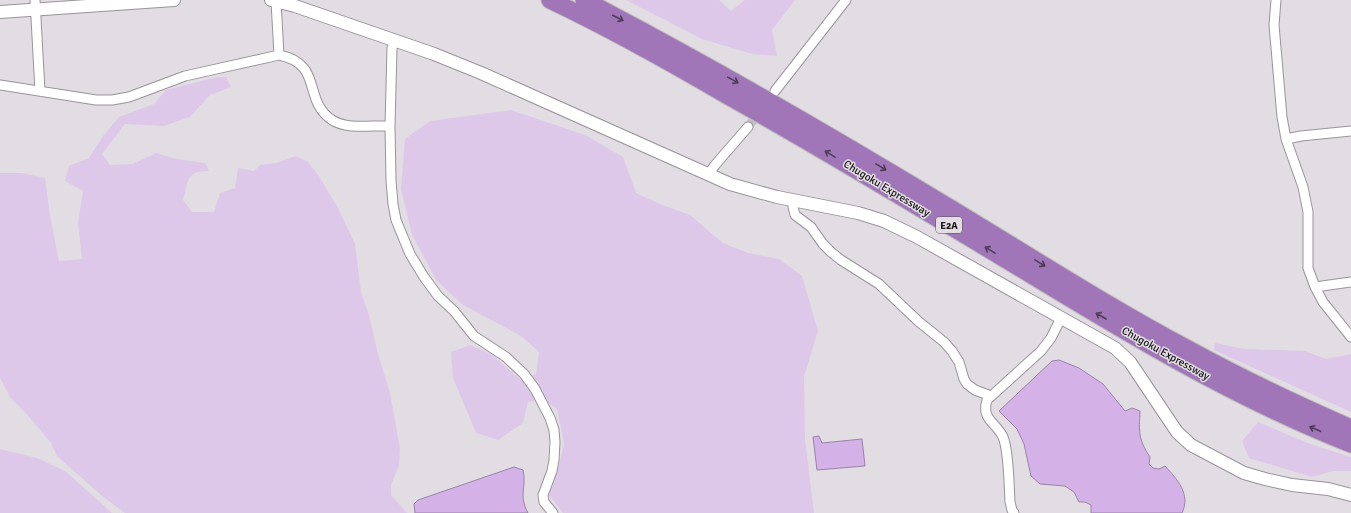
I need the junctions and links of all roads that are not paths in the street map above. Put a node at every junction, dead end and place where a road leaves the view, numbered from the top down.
1 (174, 0) edge
2 (273, 0) edge
3 (550, 0) edge
4 (584, 0) edge
5 (845, 0) edge
6 (1276, 0) edge
7 (36, 5) edge
8 (0, 12) edge
9 (395, 40) junction
10 (279, 55) junction
11 (0, 85) edge
12 (40, 91) junction
13 (775, 91) dead end
14 (390, 126) junction
15 (748, 127) tunnel mouth
16 (1351, 132) edge
17 (1286, 139) junction
18 (708, 175) junction
19 (794, 200) junction
20 (1351, 282) edge
21 (1314, 287) junction
22 (1061, 318) junction
23 (1351, 337) edge
24 (991, 396) junction
25 (1351, 428) edge
26 (1351, 444) edge
27 (1351, 495) edge
28 (553, 513) edge
29 (1014, 513) edge

1 - 7 street
2 - 9 street
2 - 10 street
26 -> 3 highway, Chugoku Expressway / E2A
4 -> 25 highway, Chugoku Expressway / E2A
5 - 13 street
6 - 17 street
7 - 8 street
7 - 12 street
9 - 14 street
9 - 18 street
10 - 12 street
10 - 14 street
11 - 12 street
14 - 28 street
15 - 18 street
16 - 17 street
17 - 21 street
18 - 19 street
19 - 22 street
19 - 24 street
20 - 21 street
21 - 23 street
22 - 24 street
22 - 27 street
24 - 29 street

